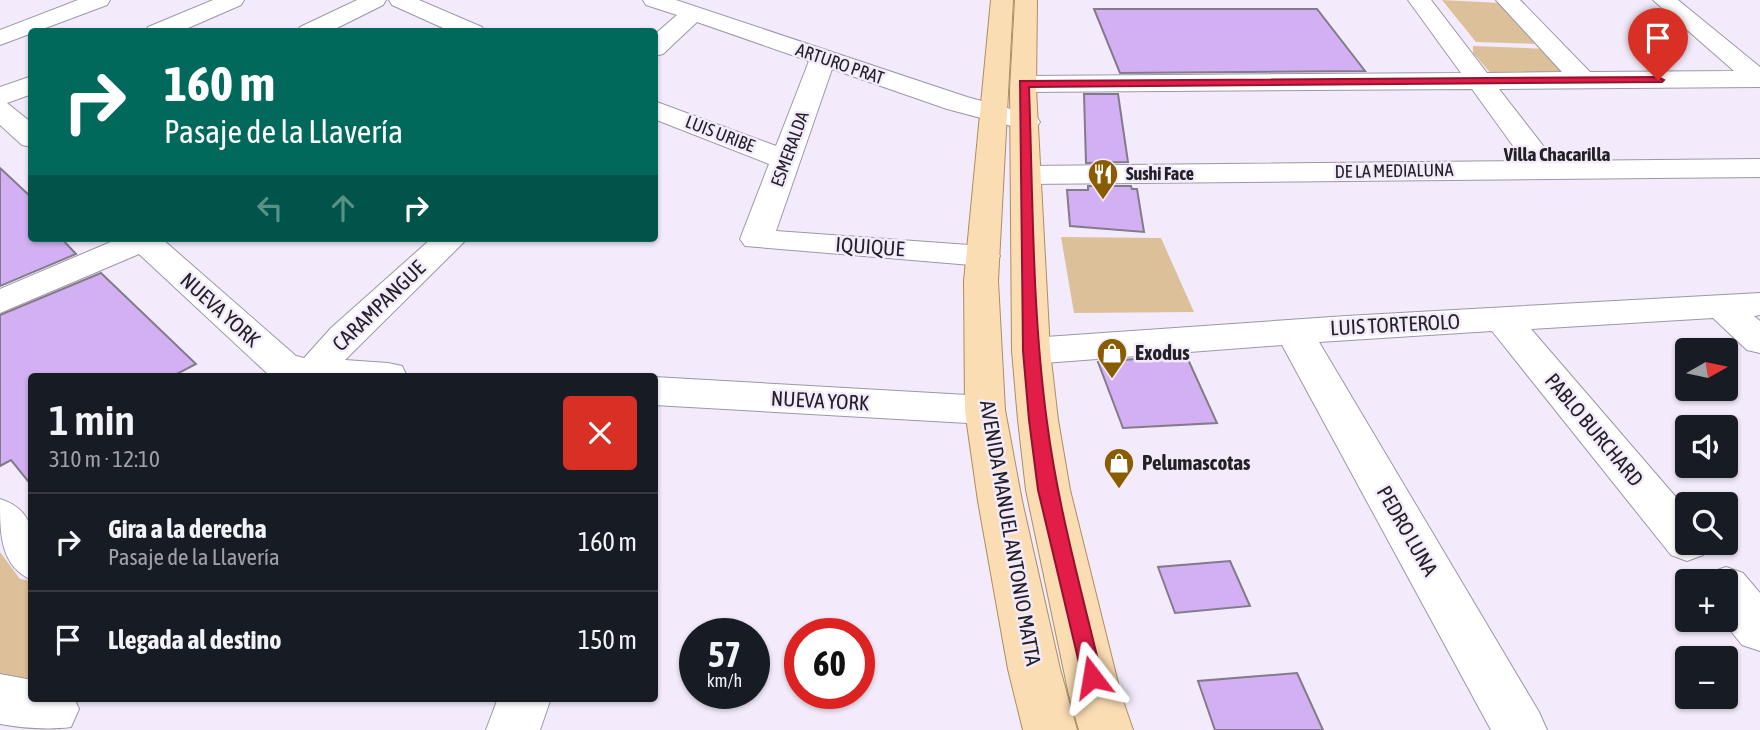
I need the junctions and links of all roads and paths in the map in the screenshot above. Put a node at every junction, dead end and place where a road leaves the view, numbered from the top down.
1 (99, 0) edge
2 (233, 0) edge
3 (375, 0) edge
4 (400, 0) edge
5 (654, 0) edge
6 (1002, 0) edge
7 (1026, 0) edge
8 (1419, 0) edge
9 (1507, 0) edge
10 (1664, 0) edge
11 (693, 13) junction
12 (166, 28) edge
13 (317, 28) edge
14 (462, 28) edge
15 (0, 38) edge
16 (658, 45) edge
17 (823, 58) junction
18 (1759, 79) edge
19 (1583, 80) junction
20 (1480, 81) junction
21 (1024, 84) junction
22 (28, 86) edge
23 (0, 97) edge
24 (0, 110) edge
25 (658, 111) edge
26 (1009, 118) junction
27 (28, 135) edge
28 (786, 160) junction
29 (1760, 168) edge
30 (1546, 170) junction
31 (1027, 175) junction
32 (757, 239) joint
33 (135, 242) edge
34 (145, 242) edge
35 (447, 242) edge
36 (983, 256) junction
37 (0, 302) edge
38 (1760, 304) edge
39 (1721, 306) junction
40 (1502, 319) junction
41 (1294, 332) junction
42 (1760, 341) edge
43 (1031, 351) junction
44 (307, 373) edge
45 (312, 373) edge
46 (658, 391) edge
47 (985, 410) junction
48 (0, 517) edge
49 (1675, 528) edge
50 (1698, 555) edge
51 (28, 556) edge
52 (1710, 569) edge
53 (1738, 602) edge
54 (1760, 629) edge
55 (0, 699) edge
56 (524, 702) edge
57 (49, 712) edge
58 (513, 730) edge
59 (1050, 730) edge
60 (1106, 730) edge
61 (1520, 730) edge

1 - 15 street
2 - 12 street
3 - 13 street
4 - 14 street
5 - 11 street, ARTURO PRAT
6 - 26 main road, AVENIDA MANUEL ANTONIO MATTA
7 - 21 main road, AVENIDA MANUEL ANTONIO MATTA
8 - 20 street
9 - 19 street
10 - 18 street
11 - 16 street
11 - 17 street, ARTURO PRAT
17 - 26 street, ARTURO PRAT
17 - 28 street, ESMERALDA
18 - 19 street
19 - 20 street
20 - 21 street
20 - 30 street
21 - 26 main road, AVENIDA MANUEL ANTONIO MATTA
22 - 23 street
24 - 27 street
25 - 28 street, LUIS URIBE
26 - 31 main road, AVENIDA MANUEL ANTONIO MATTA
26 - 36 main road, AVENIDA MANUEL ANTONIO MATTA
28 - 32 street, ESMERALDA
29 - 30 street, DE LA MEDIALUNA
30 - 31 street, DE LA MEDIALUNA
31 - 43 main road, AVENIDA MANUEL ANTONIO MATTA
32 - 36 street, IQUIQUE
33 - 37 street
34 - 44 street, NUEVA YORK
35 - 45 street, CARAMPANGUE
36 - 47 main road, AVENIDA MANUEL ANTONIO MATTA
38 - 39 street, LUIS TORTEROLO
39 - 40 street, LUIS TORTEROLO
39 - 42 street
40 - 41 street, LUIS TORTEROLO
40 - 49 street, PABLO BURCHARD
41 - 43 street, LUIS TORTEROLO
41 - 61 street, PEDRO LUNA
43 - 60 main road, AVENIDA MANUEL ANTONIO MATTA
46 - 47 street, NUEVA YORK
47 - 59 main road, AVENIDA MANUEL ANTONIO MATTA
48 - 51 street
50 - 52 street, PABLO BURCHARD
53 - 54 street
55 - 57 street
56 - 58 street

